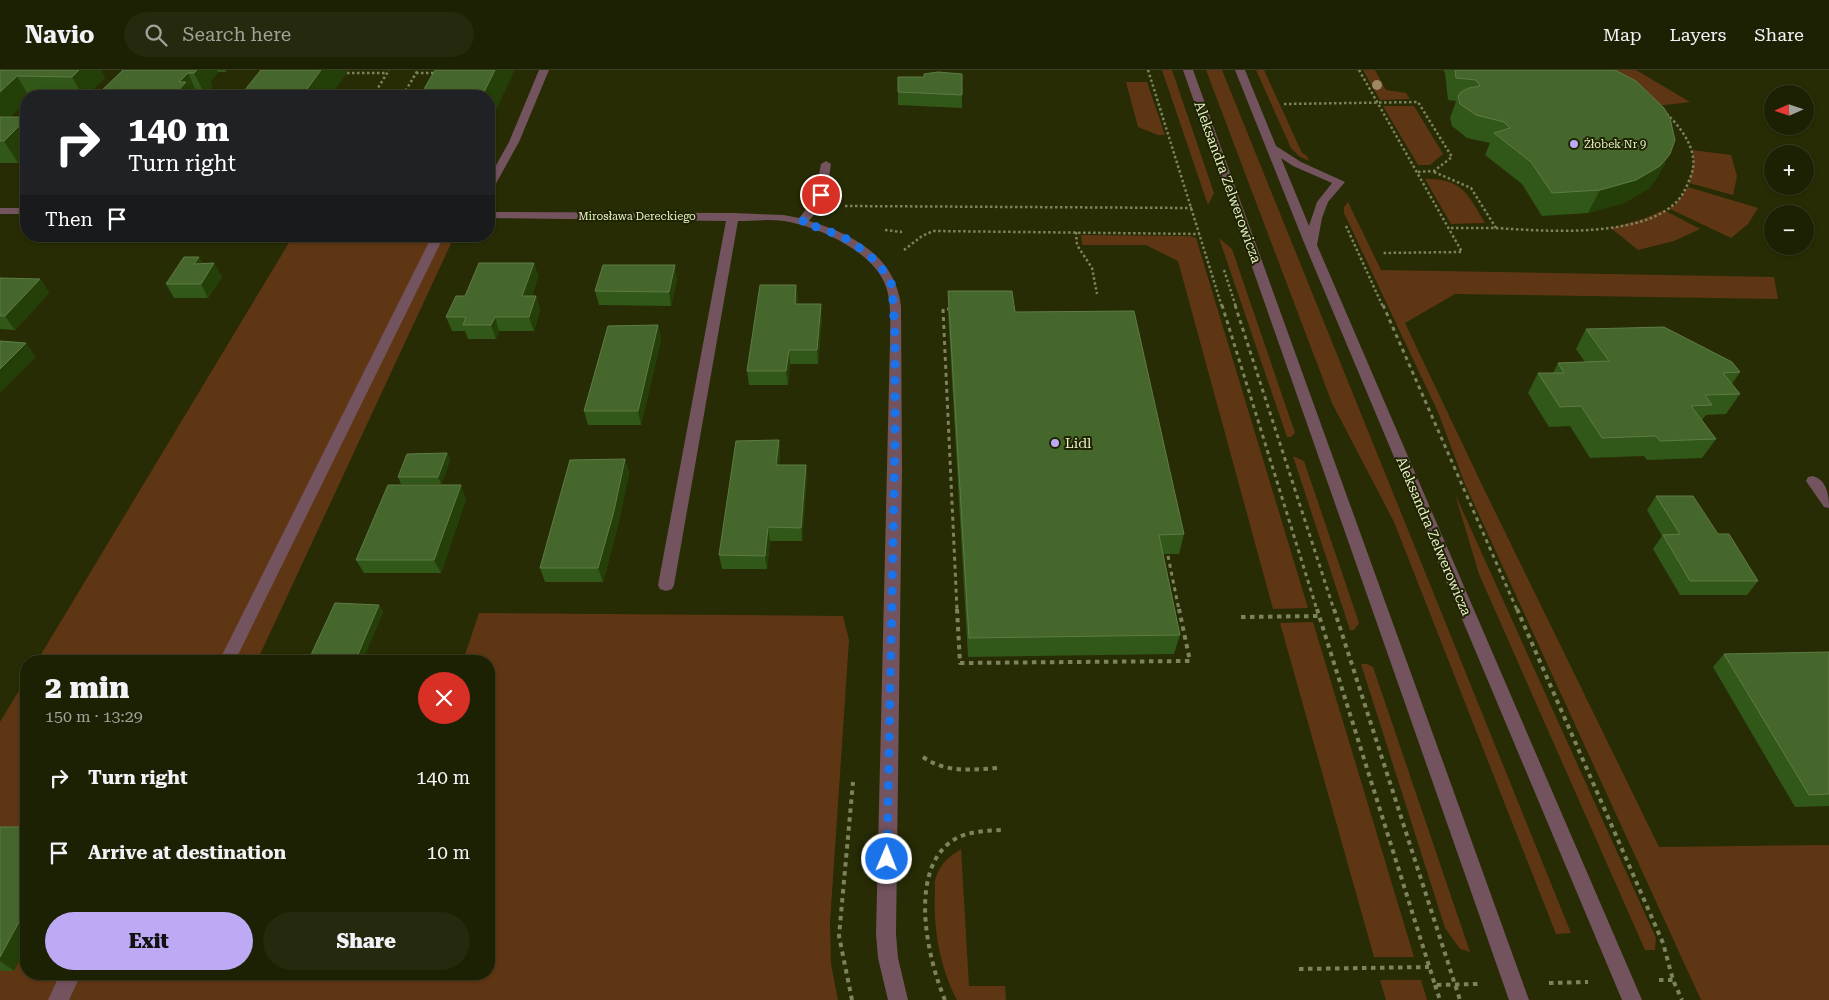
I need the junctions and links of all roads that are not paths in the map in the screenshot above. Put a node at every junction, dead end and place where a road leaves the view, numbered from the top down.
1 (544, 70) edge
2 (1188, 70) edge
3 (1240, 70) edge
4 (1271, 148) junction
5 (826, 164) dead end
6 (495, 176) edge
7 (0, 211) edge
8 (20, 212) edge
9 (495, 214) edge
10 (733, 216) junction
11 (802, 222) junction
12 (435, 242) edge
13 (1311, 245) junction
14 (1813, 481) dead end
15 (1829, 503) edge
16 (666, 585) dead end
17 (230, 655) edge
18 (68, 980) edge
19 (1516, 992) edge
20 (58, 1000) edge
21 (898, 1000) edge
22 (1632, 1000) edge

1 - 6 street
2 - 19 street, Aleksandra Zelwerowicza
3 - 4 street, Aleksandra Zelwerowicza
4 - 13 street, Aleksandra Zelwerowicza
4 - 13 street
5 - 11 street
7 - 8 street
9 - 10 street, Mirosława Dereckiego
10 - 11 street, Mirosława Dereckiego
10 - 16 street
11 - 21 street, Mirosława Dereckiego
12 - 17 street
13 - 22 street, Aleksandra Zelwerowicza
14 - 15 street
18 - 20 street

